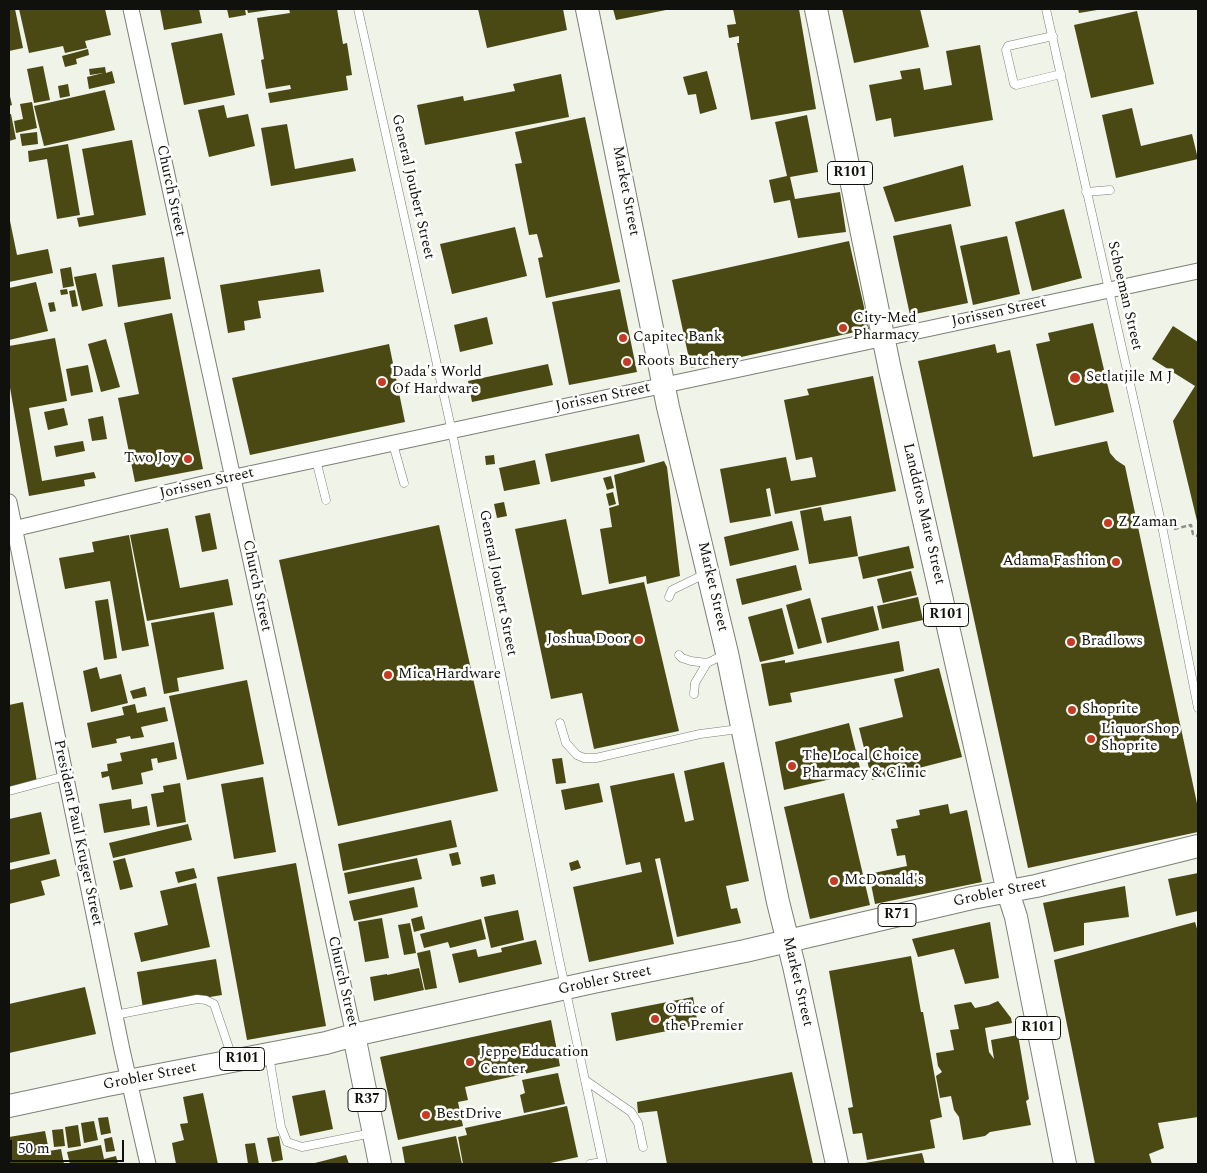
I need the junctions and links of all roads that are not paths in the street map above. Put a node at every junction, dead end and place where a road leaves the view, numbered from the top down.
1 (131, 9) edge
2 (358, 9) edge
3 (588, 9) edge
4 (816, 9) edge
5 (1046, 9) edge
6 (1053, 36) junction
7 (1061, 74) junction
8 (1110, 190) dead end
9 (1086, 192) junction
10 (1198, 271) edge
11 (1108, 290) junction
12 (884, 338) junction
13 (664, 385) junction
14 (452, 432) junction
15 (393, 444) junction
16 (316, 460) junction
17 (233, 478) junction
18 (404, 483) dead end
19 (326, 500) dead end
20 (9, 502) edge
21 (12, 529) edge
22 (708, 572) junction
23 (669, 597) dead end
24 (679, 655) dead end
25 (717, 658) junction
26 (694, 694) dead end
27 (1198, 708) edge
28 (560, 723) dead end
29 (743, 728) junction
30 (65, 776) junction
31 (9, 791) edge
32 (1198, 846) edge
33 (1008, 892) junction
34 (787, 940) junction
35 (566, 989) junction
36 (115, 1015) junction
37 (354, 1035) junction
38 (269, 1054) junction
39 (233, 1060) junction
40 (130, 1080) junction
41 (585, 1080) junction
42 (9, 1106) edge
43 (374, 1133) junction
44 (643, 1147) dead end
45 (602, 1163) edge
46 (148, 1164) edge
47 (380, 1164) edge
48 (590, 1164) edge
49 (837, 1164) edge
50 (1065, 1164) edge

1 - 17 street, Church Street
2 - 14 lane, General Joubert Street
3 - 13 main road, Market Street
4 - 12 main road, Landdros Mare Street / R101
5 - 6 lane, Schoeman Street
6 - 7 lane, Schoeman Street
6 - 7 lane
7 - 9 lane, Schoeman Street
8 - 9 lane
9 - 11 lane, Schoeman Street
10 - 11 street, Jorissen Street
11 - 12 street, Jorissen Street
11 - 27 lane, Schoeman Street
12 - 13 street, Jorissen Street
12 - 33 main road, Landdros Mare Street / R101
13 - 14 street, Jorissen Street
13 - 22 main road, Market Street
14 - 15 street, Jorissen Street
14 - 35 lane, General Joubert Street
15 - 16 street, Jorissen Street
15 - 18 lane
16 - 17 street, Jorissen Street
16 - 19 lane
17 - 21 street, Jorissen Street
17 - 37 street, Church Street
20 - 21 street, President Paul Kruger Street
21 - 30 street, President Paul Kruger Street
22 - 23 lane
22 - 25 main road, Market Street
24 - 25 lane
25 - 26 lane
25 - 29 main road, Market Street
28 - 29 lane
29 - 34 main road, Market Street
30 - 31 lane
30 - 36 street, President Paul Kruger Street
32 - 33 main road, Grobler Street / R71
33 - 34 main road, Grobler Street / R71
33 - 50 main road, Landdros Mare Street / R101
34 - 35 main road, Grobler Street / R101
34 - 49 main road, Market Street
35 - 37 main road, Grobler Street / R101
35 - 41 lane, General Joubert Street
36 - 39 lane
36 - 40 street, President Paul Kruger Street
37 - 38 main road, Grobler Street / R101
37 - 43 main road, Church Street / R37
38 - 39 main road, Grobler Street / R101
38 - 43 lane
39 - 40 main road, Grobler Street / R101
40 - 42 main road, Grobler Street / R101
40 - 46 street, President Paul Kruger Street
41 - 44 lane
41 - 45 lane, General Joubert Street
43 - 47 main road, Church Street / R37
45 - 48 lane

